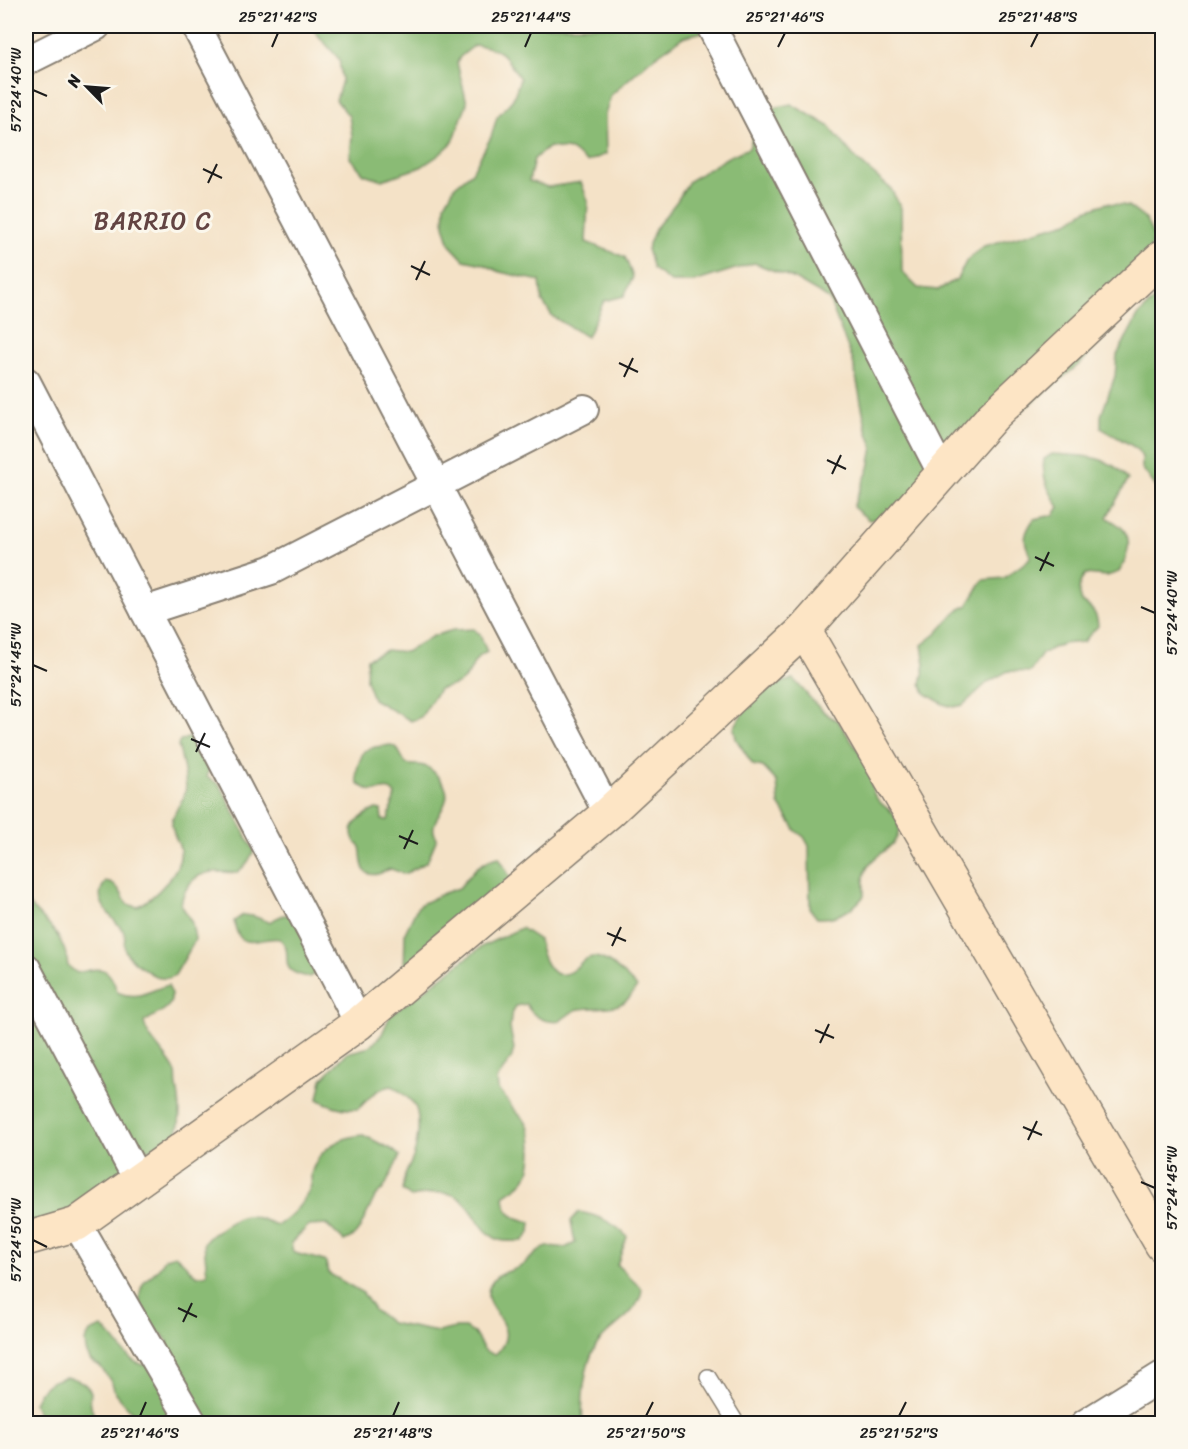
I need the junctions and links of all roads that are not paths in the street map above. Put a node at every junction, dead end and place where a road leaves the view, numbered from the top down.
1 (96, 26) edge
2 (196, 26) edge
3 (711, 26) edge
4 (26, 61) edge
5 (1162, 257) edge
6 (26, 382) edge
7 (584, 409) dead end
8 (942, 473) junction
9 (436, 485) junction
10 (145, 611) junction
11 (804, 630) junction
12 (608, 813) junction
13 (26, 968) edge
14 (359, 1023) junction
15 (138, 1180) junction
16 (77, 1224) junction
17 (26, 1239) edge
18 (1162, 1245) edge
19 (1162, 1376) edge
20 (708, 1377) dead end
21 (193, 1424) edge
22 (737, 1424) edge
23 (1084, 1424) edge

1 - 4 street
2 - 9 street
3 - 8 street
5 - 8 street
6 - 10 street
7 - 9 street
8 - 11 street
9 - 10 street
9 - 12 street
10 - 14 street
11 - 12 street
11 - 18 street
12 - 14 street
13 - 15 street
14 - 15 street
15 - 16 street
16 - 17 street
16 - 21 street
19 - 23 street
20 - 22 lane

